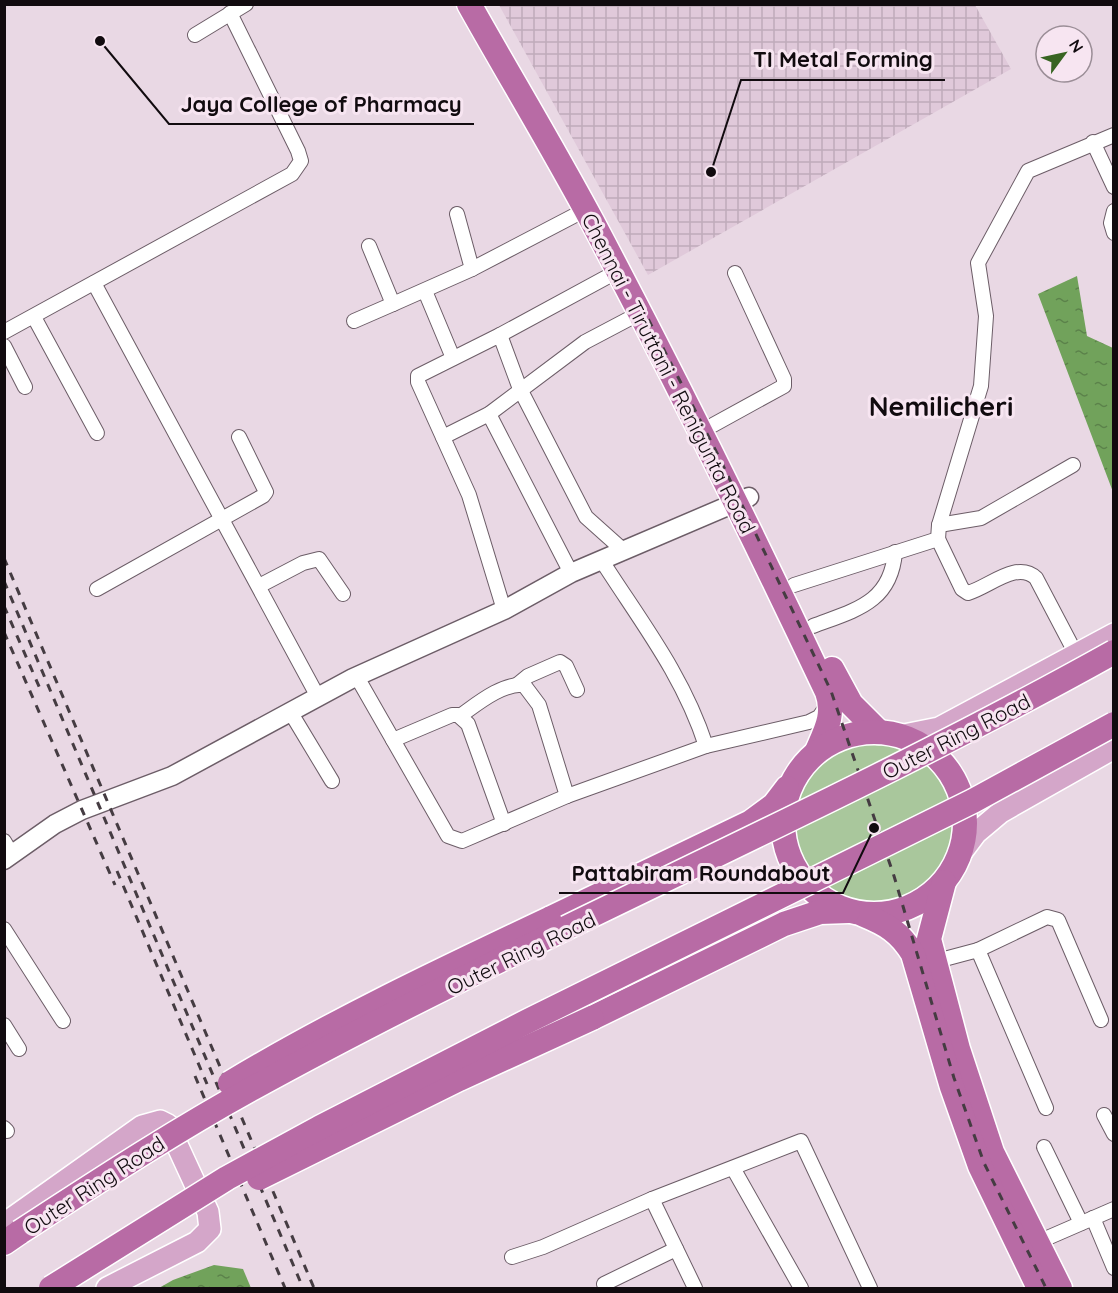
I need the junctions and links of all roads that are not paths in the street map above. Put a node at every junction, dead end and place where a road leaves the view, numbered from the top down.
1 (246, 4) edge
2 (469, 4) edge
3 (486, 4) edge
4 (230, 13) junction
5 (195, 35) dead end
6 (1113, 135) edge
7 (1093, 142) junction
8 (1113, 187) edge
9 (585, 210) junction
10 (1113, 211) edge
11 (457, 214) dead end
12 (1113, 233) edge
13 (369, 246) dead end
14 (472, 269) junction
15 (618, 271) junction
16 (735, 273) dead end
17 (94, 283) junction
18 (425, 291) junction
19 (393, 304) junction
20 (640, 313) junction
21 (34, 317) junction
22 (354, 321) dead end
23 (4, 332) edge
24 (500, 335) junction
25 (4, 346) edge
26 (453, 358) junction
27 (25, 387) dead end
28 (520, 389) junction
29 (489, 414) junction
30 (713, 424) junction
31 (97, 433) dead end
32 (239, 437) dead end
33 (443, 437) junction
34 (1073, 465) dead end
35 (743, 500) junction
36 (224, 520) junction
37 (938, 532) junction
38 (624, 551) junction
39 (895, 552) junction
40 (602, 561) junction
41 (571, 573) junction
42 (794, 585) junction
43 (259, 586) junction
44 (97, 589) dead end
45 (343, 594) dead end
46 (504, 610) junction
47 (813, 626) junction
48 (1113, 634) edge
49 (1113, 652) edge
50 (1077, 656) junction
51 (357, 677) junction
52 (517, 685) junction
53 (577, 690) dead end
54 (318, 698) junction
55 (830, 700) junction
56 (291, 713) junction
57 (460, 716) junction
58 (1113, 724) edge
59 (889, 734) junction
60 (393, 740) junction
61 (706, 746) junction
62 (1113, 748) edge
63 (817, 751) junction
64 (1113, 760) edge
65 (794, 778) junction
66 (332, 781) dead end
67 (1030, 794) junction
68 (567, 796) junction
69 (504, 824) junction
70 (7, 851) edge
71 (958, 857) junction
72 (944, 882) junction
73 (857, 913) junction
74 (7, 938) edge
75 (978, 950) junction
76 (933, 962) junction
77 (1101, 1020) dead end
78 (63, 1021) dead end
79 (4, 1025) edge
80 (19, 1049) dead end
81 (1046, 1108) dead end
82 (1104, 1115) dead end
83 (1113, 1134) edge
84 (1044, 1147) dead end
85 (733, 1168) junction
86 (652, 1199) junction
87 (1113, 1209) edge
88 (48, 1213) junction
89 (1087, 1221) junction
90 (4, 1224) edge
91 (1038, 1242) junction
92 (4, 1243) edge
93 (676, 1249) junction
94 (512, 1257) dead end
95 (1113, 1268) edge
96 (604, 1284) dead end
97 (53, 1287) edge
98 (107, 1288) edge
99 (695, 1288) edge
100 (801, 1288) edge
101 (870, 1288) edge
102 (1039, 1288) edge
103 (1060, 1288) edge

1 - 4 street
2 - 9 highway, Chennai - Tiruttani - Renigunta Road
3 - 30 highway, Chennai - Tiruttani - Renigunta Road
4 - 5 street
4 - 17 street
6 - 7 street
7 - 8 street
7 - 37 street
9 - 14 street
9 - 15 highway, Chennai - Tiruttani - Renigunta Road
10 - 12 street
11 - 14 street
13 - 19 street
14 - 18 street
15 - 20 highway, Chennai - Tiruttani - Renigunta Road
15 - 24 street
16 - 30 street
17 - 21 street
17 - 36 street
18 - 19 street
18 - 26 street
19 - 22 street
20 - 28 street
20 - 35 highway, Chennai - Tiruttani - Renigunta Road
21 - 23 street
21 - 31 street
24 - 26 street
24 - 28 street
25 - 27 street
26 - 33 street
28 - 29 street
28 - 38 street
29 - 33 street
29 - 41 street
30 - 35 highway, Chennai - Tiruttani - Renigunta Road
32 - 36 street
33 - 46 street
34 - 37 street
35 - 38 street
35 - 42 highway, Chennai - Tiruttani - Renigunta Road
35 - 55 highway, Chennai - Tiruttani - Renigunta Road
36 - 43 street
36 - 44 street
37 - 39 street
37 - 50 street
38 - 40 street
39 - 42 street
39 - 47 street
40 - 41 street
40 - 61 street
41 - 46 street
42 - 47 highway, Chennai - Tiruttani - Renigunta Road
43 - 45 street
43 - 54 street
46 - 51 street
47 - 59 highway, Chennai - Tiruttani - Renigunta Road
48 - 50 main road
49 - 88 highway, Outer Ring Road, bridge
50 - 59 main road
51 - 54 street
51 - 60 street
52 - 53 street
52 - 57 street
52 - 68 street
54 - 56 street
55 - 61 street
55 - 63 highway, Chennai - Tiruttani - Renigunta Road
56 - 66 street
56 - 70 street
57 - 60 street
57 - 69 street
58 - 97 highway, bridge
59 - 63 highway, Chennai - Tiruttani - Renigunta Road
59 - 71 highway, Chennai - Tiruttani - Renigunta Road
60 - 69 street
61 - 68 street
62 - 67 main road
63 - 65 highway, Chennai - Tiruttani - Renigunta Road
64 - 67 main road
65 - 73 highway, Chennai - Tiruttani - Renigunta Road
65 - 88 highway, bridge
67 - 71 main road
68 - 69 street
71 - 72 highway, Chennai - Tiruttani - Renigunta Road
72 - 73 highway, Chennai - Tiruttani - Renigunta Road
72 - 76 highway, Chennai - Tiruttani - Renigunta Road
73 - 97 highway, bridge
73 - 102 highway, Chennai - Tiruttani - Renigunta Road
74 - 78 street
75 - 76 street
75 - 77 street
75 - 81 street
76 - 91 highway, Chennai - Tiruttani - Renigunta Road
79 - 80 street
82 - 83 street
84 - 89 street
85 - 86 street
85 - 100 street
85 - 101 street
86 - 93 street
86 - 94 street
87 - 89 street
88 - 92 highway, Outer Ring Road, bridge
89 - 91 street
89 - 95 street
90 - 98 main road
91 - 103 highway, Chennai - Tiruttani - Renigunta Road
93 - 96 street
93 - 99 street

